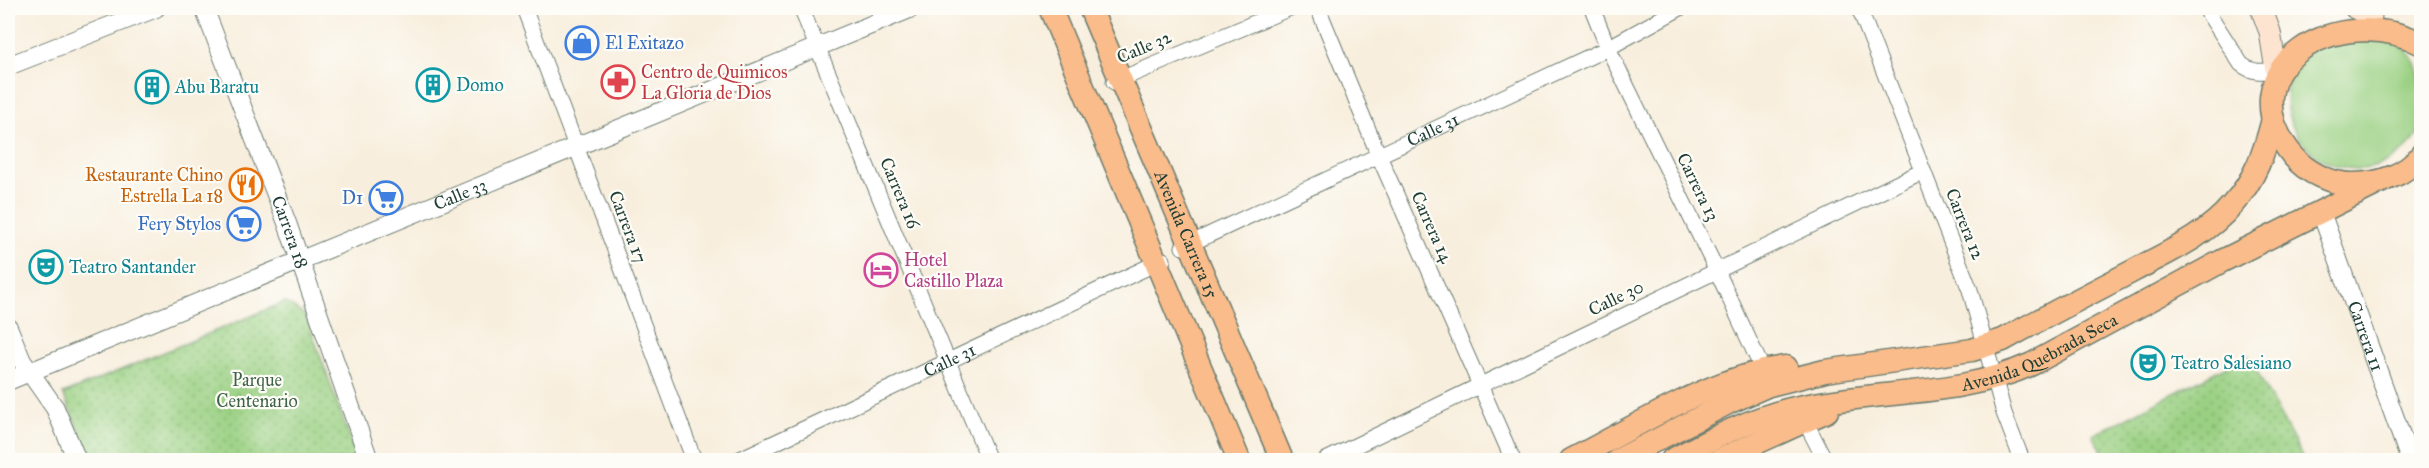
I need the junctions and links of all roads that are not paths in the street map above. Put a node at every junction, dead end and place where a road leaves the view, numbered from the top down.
1 (156, 8) edge
2 (204, 8) edge
3 (524, 8) edge
4 (801, 8) edge
5 (912, 8) edge
6 (1050, 8) edge
7 (1090, 8) edge
8 (1290, 8) edge
9 (1318, 8) edge
10 (1592, 8) edge
11 (1680, 8) edge
12 (1859, 8) edge
13 (2205, 8) edge
14 (2261, 8) edge
15 (2363, 12) edge
16 (2417, 39) edge
17 (818, 46) junction
18 (1608, 48) junction
19 (8, 66) edge
20 (2276, 70) junction
21 (1117, 80) junction
22 (2273, 119) junction
23 (576, 146) junction
24 (1379, 156) junction
25 (2421, 157) edge
26 (1923, 171) junction
27 (2384, 180) junction
28 (2321, 212) junction
29 (1186, 246) junction
30 (300, 259) junction
31 (1159, 261) junction
32 (1718, 271) junction
33 (8, 327) edge
34 (1986, 346) junction
35 (948, 361) junction
36 (29, 372) junction
37 (1766, 378) junction
38 (1995, 379) junction
39 (8, 381) edge
40 (1480, 386) junction
41 (1802, 414) junction
42 (77, 460) edge
43 (369, 460) edge
44 (694, 460) edge
45 (738, 460) edge
46 (989, 460) edge
47 (1239, 460) edge
48 (1281, 460) edge
49 (1326, 460) edge
50 (1513, 460) edge
51 (1571, 460) edge
52 (1618, 460) edge
53 (1672, 460) edge
54 (1719, 460) edge
55 (1825, 460) edge
56 (2022, 460) edge
57 (2410, 460) edge

1 - 19 street
2 - 30 street, Carrera 18
3 - 23 street, Carrera 17
4 - 17 street, Carrera 16
5 - 17 street, Calle 33
6 - 31 main road
7 - 21 main road, Avenida Carrera 15
8 - 21 street, Calle 32
9 - 24 street, Carrera 14
10 - 18 street, Carrera 13
11 - 18 street, Calle 31
12 - 26 street, Carrera 12
13 - 20 street
14 - 20 main road
15 - 16 main road
15 - 20 main road
17 - 23 street, Calle 33
17 - 35 street, Carrera 16
18 - 24 street, Calle 31
18 - 32 street, Carrera 13
20 - 22 main road
21 - 29 main road, Avenida Carrera 15
22 - 27 main road
22 - 34 main road, Avenida Quebrada Seca
23 - 30 street, Calle 33
23 - 44 street, Carrera 17
24 - 29 street, Calle 31
24 - 40 street, Carrera 14
25 - 27 main road, Avenida Quebrada Seca
26 - 32 street, Calle 30
26 - 34 street, Carrera 12
27 - 28 main road, Avenida Quebrada Seca
28 - 38 main road, Avenida Quebrada Seca
28 - 57 street, Carrera 11
29 - 48 main road, Avenida Carrera 15
30 - 36 street, Calle 33
30 - 43 street, Carrera 18
31 - 35 street, Calle 31
31 - 47 main road
32 - 37 street, Carrera 13
32 - 40 street, Calle 30
33 - 36 street
34 - 37 main road, Avenida Quebrada Seca
34 - 38 street, Carrera 12
35 - 45 street, Calle 31
35 - 46 street, Carrera 16
36 - 39 street, Calle 33
36 - 42 street
37 - 51 main road
37 - 52 main road
38 - 41 main road, Avenida Quebrada Seca
38 - 56 street, Carrera 12
40 - 49 street, Calle 30
40 - 50 street, Carrera 14
41 - 53 main road
41 - 54 main road
41 - 55 street

